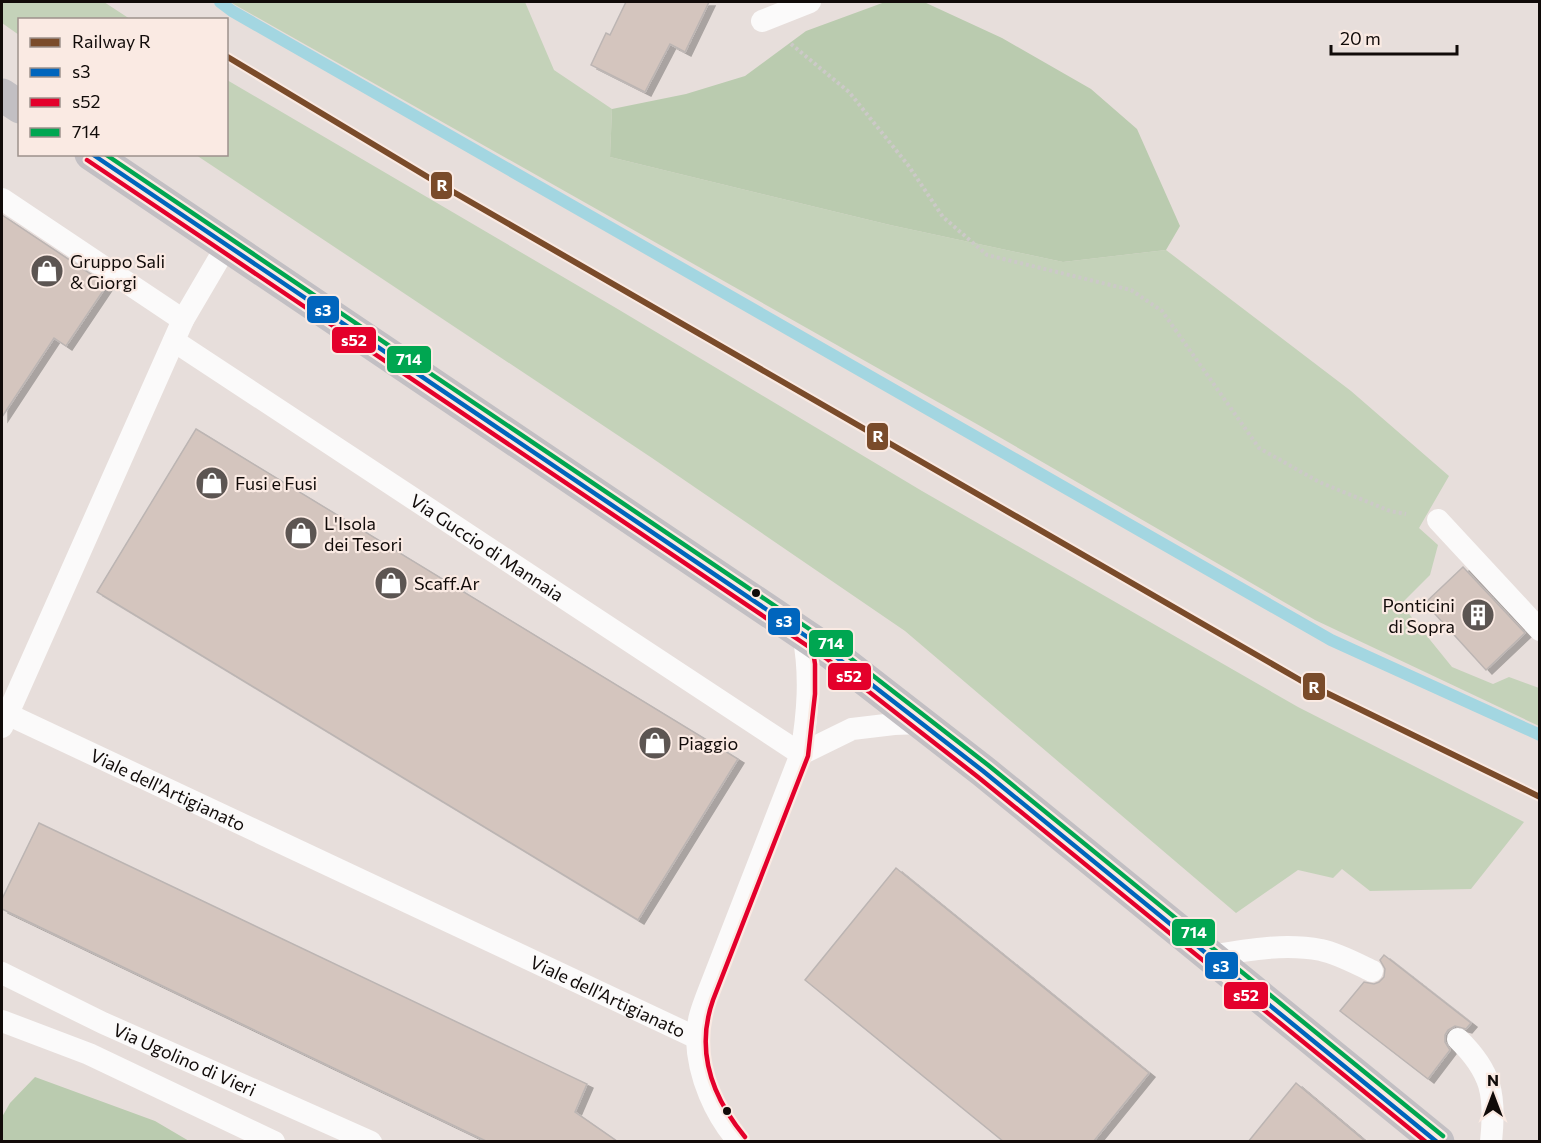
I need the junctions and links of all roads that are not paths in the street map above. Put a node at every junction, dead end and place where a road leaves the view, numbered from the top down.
1 (810, 2) edge
2 (762, 21) road end
3 (2, 95) edge
4 (18, 106) edge
5 (94, 156) edge
6 (2, 199) edge
7 (227, 245) junction
8 (183, 320) junction
9 (174, 341) junction
10 (1438, 520) road end
11 (1539, 630) edge
12 (803, 634) junction
13 (4, 720) edge
14 (922, 723) junction
15 (801, 754) junction
16 (1210, 956) junction
17 (1372, 971) dead end
18 (2, 973) edge
19 (2, 1021) edge
20 (103, 1023) junction
21 (697, 1038) junction
22 (1458, 1039) dead end
23 (89, 1054) junction
24 (274, 1142) edge
25 (371, 1142) edge
26 (739, 1142) edge
27 (1438, 1142) edge
28 (1491, 1142) edge

1 - 2 lane
3 - 4 main road
5 - 7 main road
6 - 8 lane
7 - 8 lane, Viale dell'Artigianato
7 - 12 main road
8 - 9 lane, Viale dell'Artigianato
9 - 13 lane, Viale dell'Artigianato
9 - 15 lane, Via Guccio di Mannaia
10 - 11 lane
12 - 14 main road
12 - 15 lane
13 - 21 lane, Viale dell'Artigianato
14 - 15 lane
14 - 16 main road
15 - 21 lane
16 - 17 lane
16 - 27 main road
18 - 20 lane, Via Ugolino di Vieri
19 - 23 lane
20 - 23 lane
20 - 25 lane, Via Ugolino di Vieri
21 - 26 lane, Viale dell'Artigianato
22 - 28 lane
23 - 24 lane

